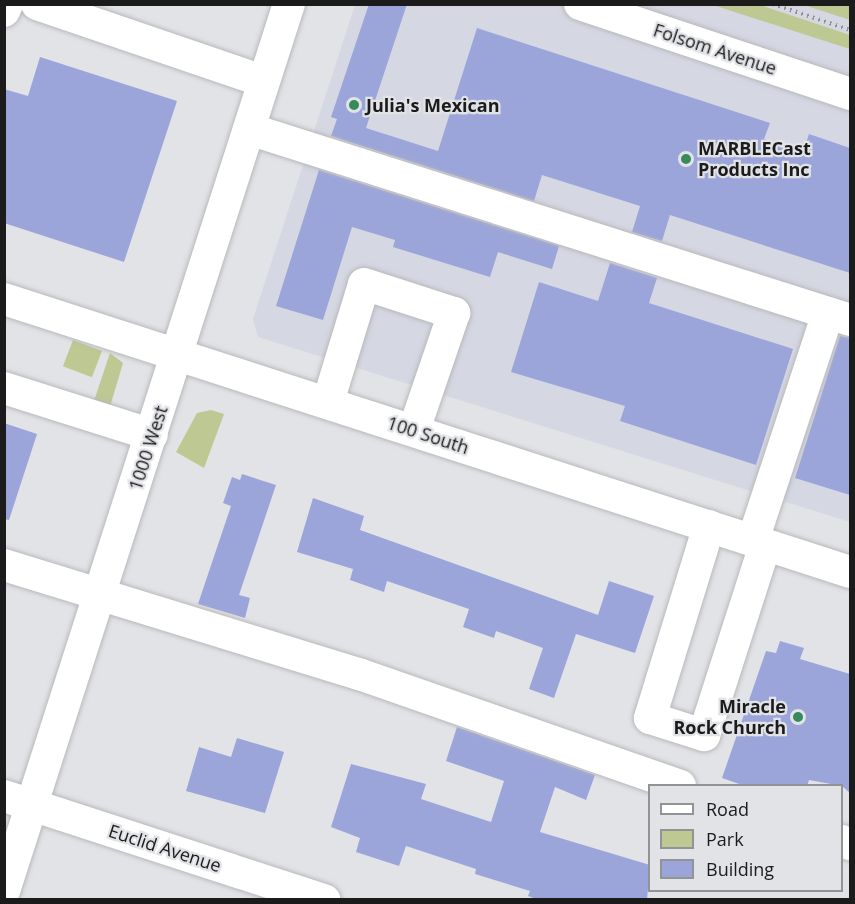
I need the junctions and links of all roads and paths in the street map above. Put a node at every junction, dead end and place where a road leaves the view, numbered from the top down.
1 (6, 4) edge
2 (37, 4) edge
3 (288, 4) edge
4 (580, 4) edge
5 (773, 4) edge
6 (4, 11) edge
7 (850, 30) edge
8 (263, 81) junction
9 (850, 94) edge
10 (249, 129) junction
11 (4, 299) edge
12 (839, 316) edge
13 (179, 354) junction
14 (4, 388) edge
15 (328, 402) junction
16 (414, 430) junction
17 (152, 435) junction
18 (709, 526) junction
19 (759, 542) junction
20 (4, 565) edge
21 (850, 572) edge
22 (100, 596) junction
23 (674, 784) edge
24 (18, 800) edge
25 (4, 891) edge
26 (325, 900) edge

1 - 6 street
2 - 8 street
3 - 8 street, 1000 West
4 - 9 street, Folsom Avenue
5 - 7 path
8 - 10 street, 1000 West
10 - 12 street
10 - 13 street, 1000 West
11 - 13 street, 100 South
12 - 19 street
13 - 15 street, 100 South
13 - 17 street, 1000 West
14 - 17 street
15 - 16 street, 100 South
15 - 16 street
16 - 18 street, 100 South
17 - 22 street, 1000 West
18 - 19 street, 100 South
18 - 19 street
19 - 21 street, 100 South
20 - 22 street
22 - 23 street
22 - 24 street, 1000 West
24 - 25 street, 1000 West
24 - 26 street, Euclid Avenue

